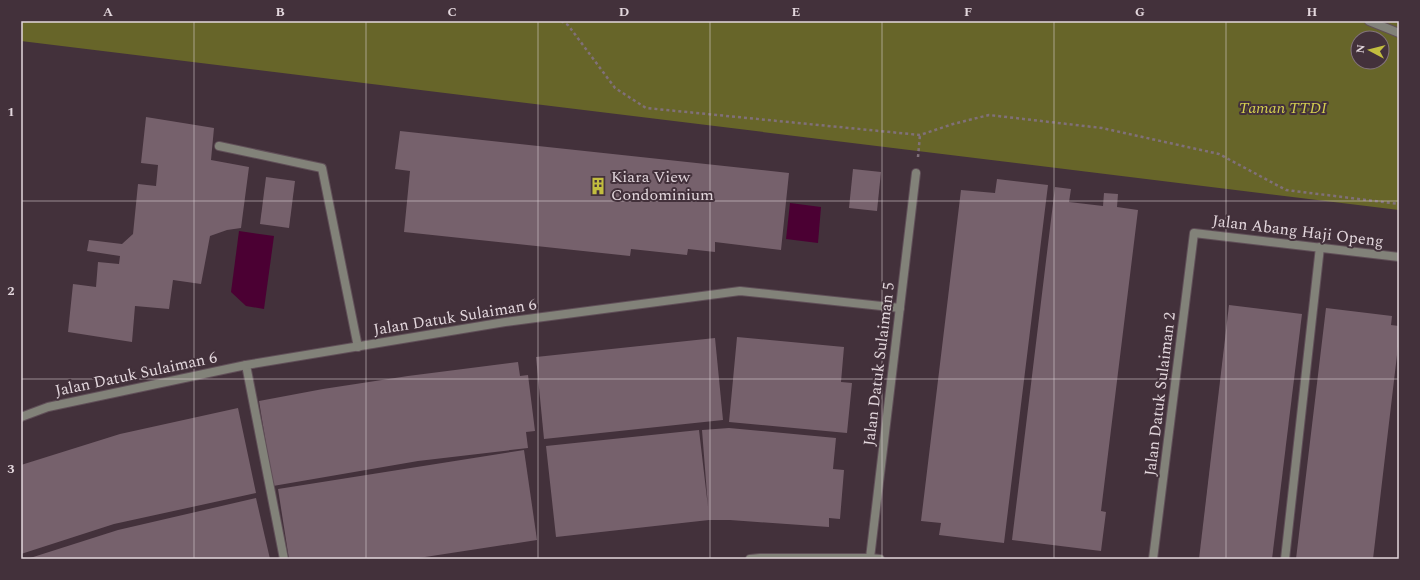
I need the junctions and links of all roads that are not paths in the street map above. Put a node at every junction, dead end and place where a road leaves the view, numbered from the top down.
1 (1369, 21) edge
2 (1399, 33) edge
3 (219, 146) dead end
4 (916, 173) road end
5 (1194, 233) joint
6 (1320, 247) junction
7 (1399, 257) edge
8 (900, 308) junction
9 (358, 347) junction
10 (246, 365) junction
11 (21, 417) edge
12 (870, 558) junction
13 (284, 559) edge
14 (750, 559) edge
15 (880, 559) edge
16 (1153, 559) edge
17 (1286, 559) edge

1 - 2 street
3 - 9 street
4 - 8 street, Jalan Datuk Sulaiman 5
5 - 6 street, Jalan Abang Haji Openg
5 - 16 street, Jalan Datuk Sulaiman 2
6 - 7 street, Jalan Abang Haji Openg
6 - 17 street
8 - 9 street, Jalan Datuk Sulaiman 6
8 - 12 street, Jalan Datuk Sulaiman 5
9 - 10 street, Jalan Datuk Sulaiman 6
10 - 11 street, Jalan Datuk Sulaiman 6
10 - 13 street
12 - 14 street
12 - 15 street

